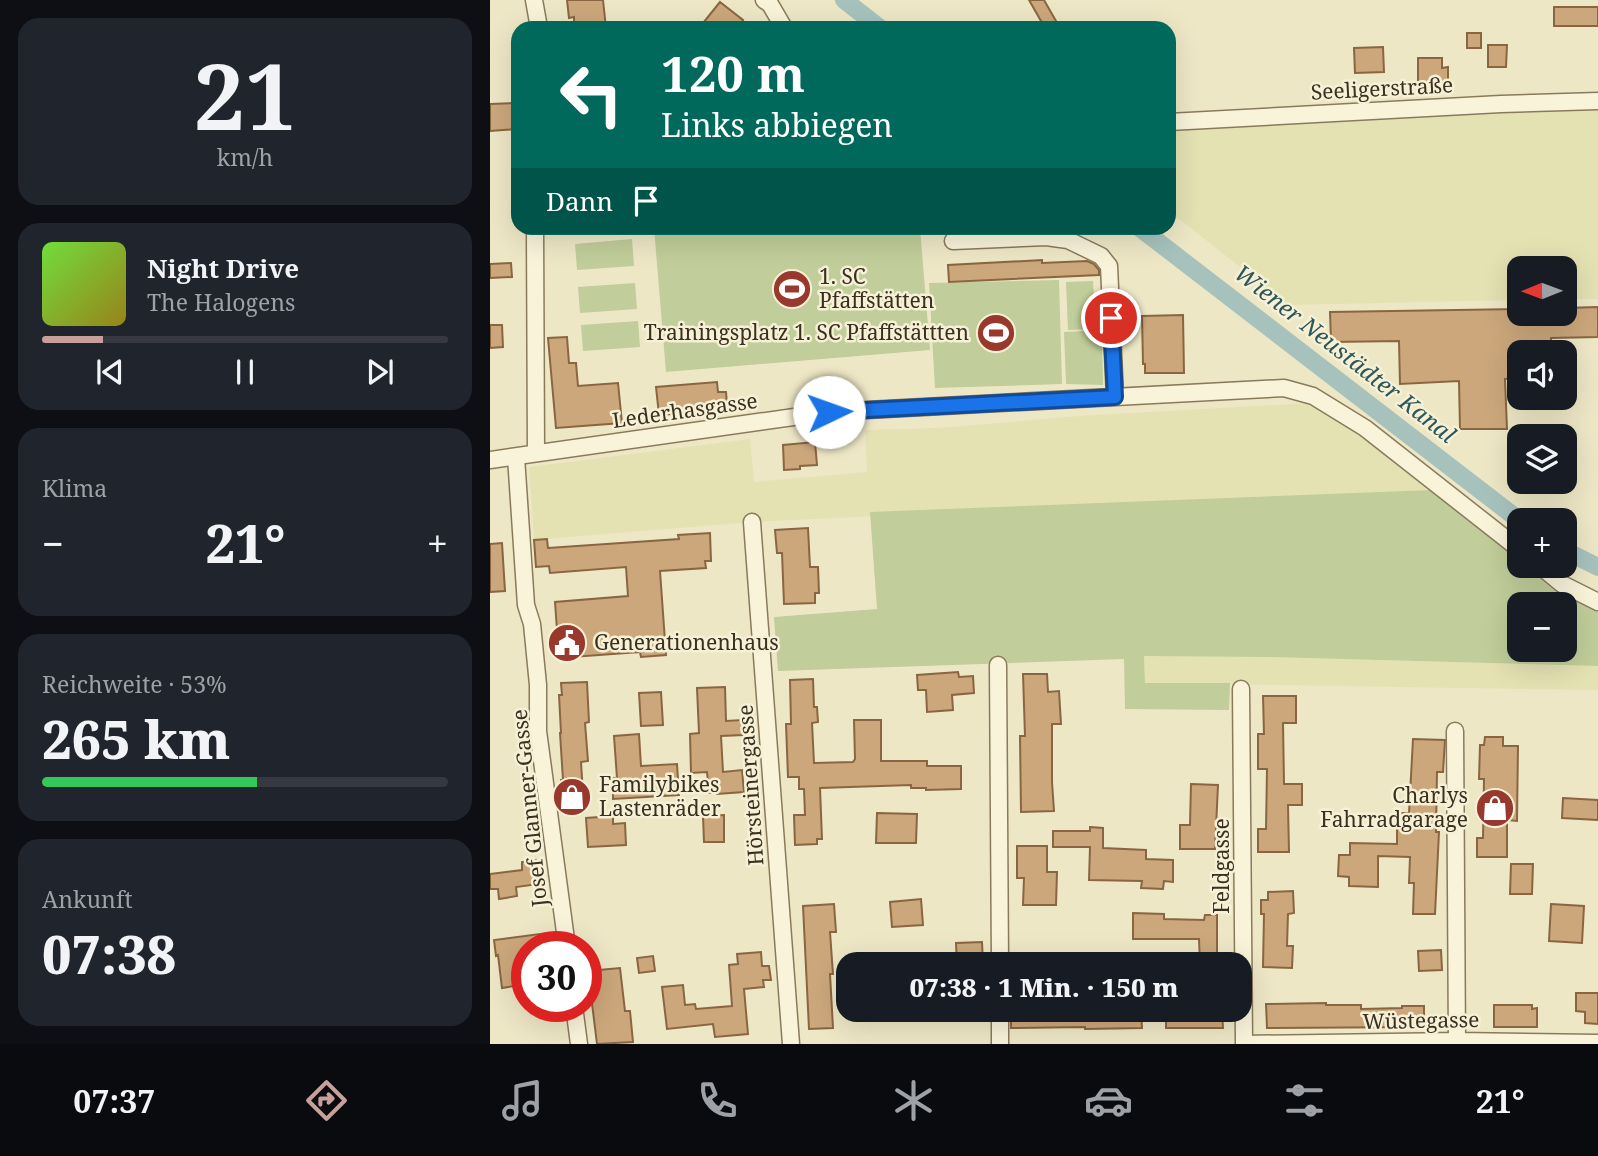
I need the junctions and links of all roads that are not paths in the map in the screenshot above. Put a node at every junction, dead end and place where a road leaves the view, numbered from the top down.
1 (534, 0) edge
2 (764, 0) edge
3 (538, 21) edge
4 (780, 21) edge
5 (1598, 101) edge
6 (1176, 122) edge
7 (535, 235) edge
8 (953, 241) dead end
9 (1115, 397) junction
10 (536, 453) junction
11 (516, 457) junction
12 (490, 460) edge
13 (752, 522) dead end
14 (1507, 540) edge
15 (1555, 578) edge
16 (1598, 602) edge
17 (998, 665) dead end
18 (1241, 689) dead end
19 (1455, 731) dead end
20 (565, 931) edge
21 (1000, 952) edge
22 (577, 1022) edge
23 (1000, 1022) edge
24 (1457, 1042) edge
25 (1598, 1042) edge
26 (579, 1044) edge
27 (791, 1044) edge
28 (1000, 1044) edge
29 (1244, 1044) edge

1 - 3 street
2 - 4 street
5 - 6 street, Seeligerstraße
7 - 10 street
8 - 9 street
9 - 10 street, Lederhasgasse
9 - 14 street, Lederhasgasse
10 - 11 street, Lederhasgasse
11 - 12 street, Lederhasgasse
11 - 20 street, Josef Glanner-Gasse
13 - 27 street, Hörsteinergasse
15 - 16 street
17 - 21 street
18 - 29 street, Feldgasse
19 - 24 street
22 - 26 street
23 - 28 street
24 - 25 street, Wüstegasse
24 - 29 street, Wüstegasse

